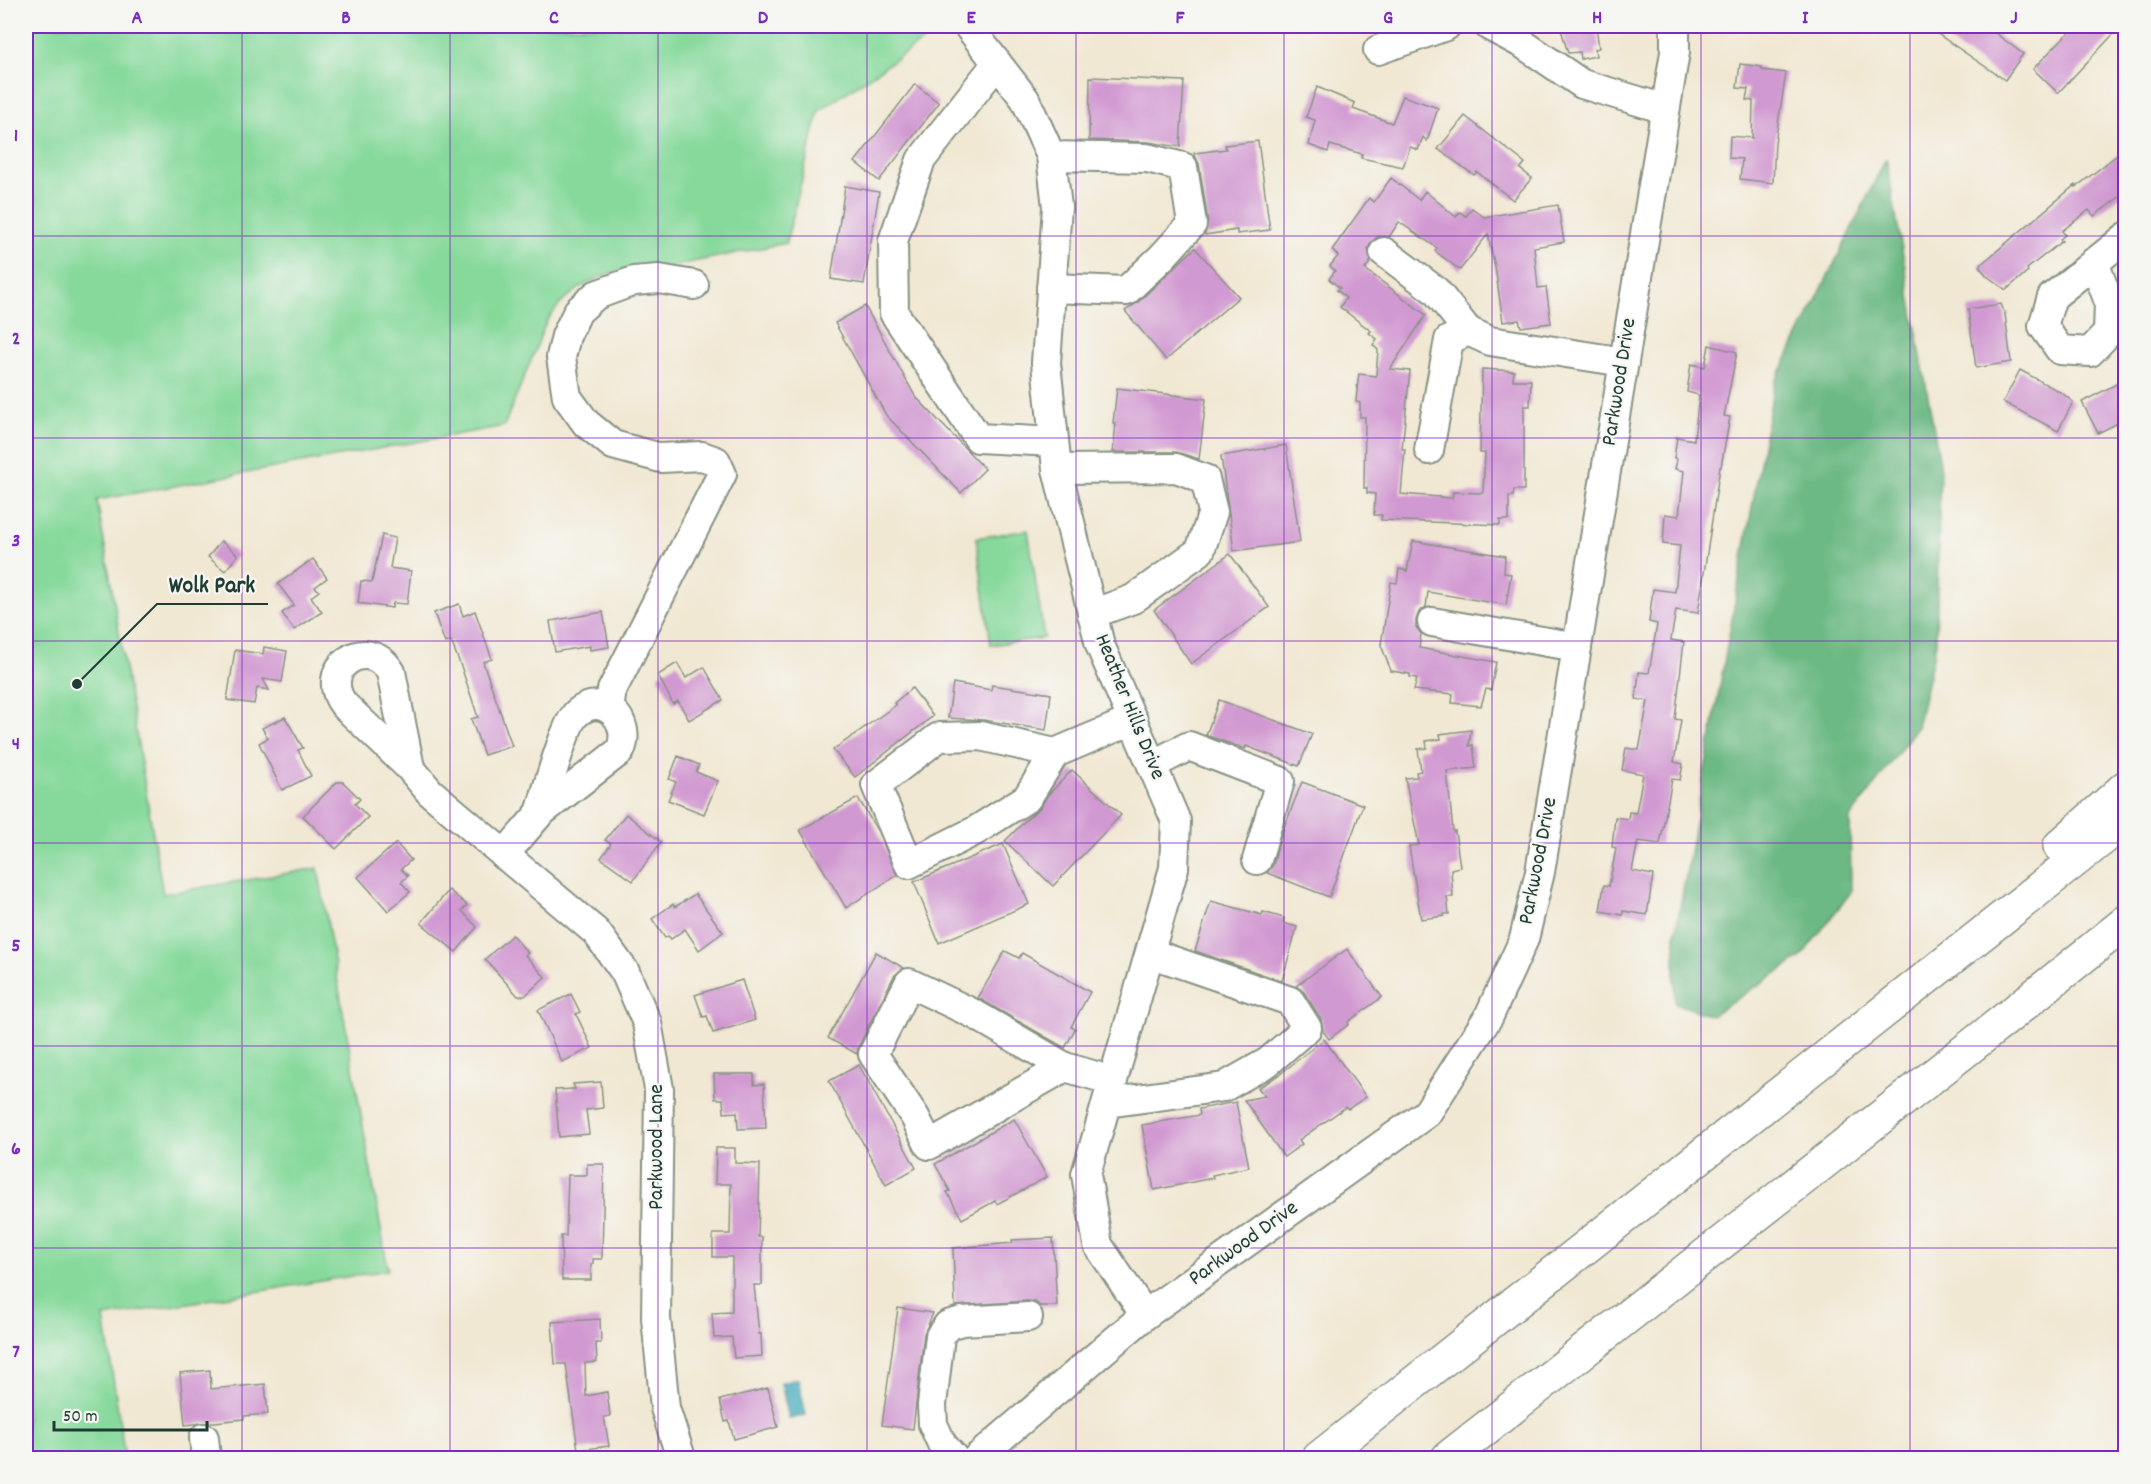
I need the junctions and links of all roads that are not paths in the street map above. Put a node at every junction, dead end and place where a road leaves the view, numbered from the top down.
1 (968, 26) edge
2 (1446, 26) edge
3 (1489, 26) edge
4 (1676, 26) edge
5 (1378, 50) dead end
6 (997, 63) junction
7 (1665, 109) junction
8 (1051, 156) junction
9 (2126, 237) edge
10 (1384, 252) dead end
11 (2094, 262) dead end
12 (694, 285) dead end
13 (1051, 288) junction
14 (1468, 331) junction
15 (1624, 362) junction
16 (1429, 450) dead end
17 (1056, 455) junction
18 (1092, 614) junction
19 (1432, 622) dead end
20 (1577, 647) junction
21 (609, 709) junction
22 (1133, 720) junction
23 (1055, 753) junction
24 (1152, 765) junction
25 (410, 768) dead end
26 (2126, 787) edge
27 (540, 813) junction
28 (2126, 820) edge
29 (504, 855) junction
30 (1257, 860) dead end
31 (2126, 922) edge
32 (2126, 940) edge
33 (1150, 953) junction
34 (2008, 1017) junction
35 (1843, 1044) junction
36 (1065, 1066) junction
37 (1110, 1092) junction
38 (1145, 1316) junction
39 (1028, 1317) dead end
40 (681, 1458) edge
41 (954, 1458) edge
42 (977, 1458) edge
43 (1319, 1458) edge
44 (1448, 1458) edge

1 - 6 street, Heather Hills Drive
2 - 5 street
3 - 7 street
4 - 7 street, Parkwood Drive
6 - 8 street, Heather Hills Drive
6 - 17 street
7 - 15 street, Parkwood Drive
8 - 13 street, Heather Hills Drive
8 - 13 street
9 - 11 street
10 - 14 street
12 - 21 street
13 - 17 street, Heather Hills Drive
14 - 15 street
14 - 16 street
15 - 20 street, Parkwood Drive
17 - 18 street, Heather Hills Drive
17 - 18 street
18 - 22 street, Heather Hills Drive
19 - 20 street
20 - 38 street, Parkwood Drive
21 - 27 street
21 - 27 street
22 - 23 street
22 - 24 street, Heather Hills Drive
23 - 23 street
24 - 30 street
24 - 33 street, Heather Hills Drive
25 - 29 street, Parkwood Lane
26 - 35 highway
27 - 29 street
28 - 35 highway
29 - 40 street, Parkwood Lane
31 - 34 highway
32 - 34 highway
33 - 37 street, Heather Hills Drive
33 - 37 street
34 - 44 highway
35 - 43 highway
36 - 36 street
36 - 37 street
37 - 38 street, Heather Hills Drive
38 - 42 street, Parkwood Drive
39 - 41 street

